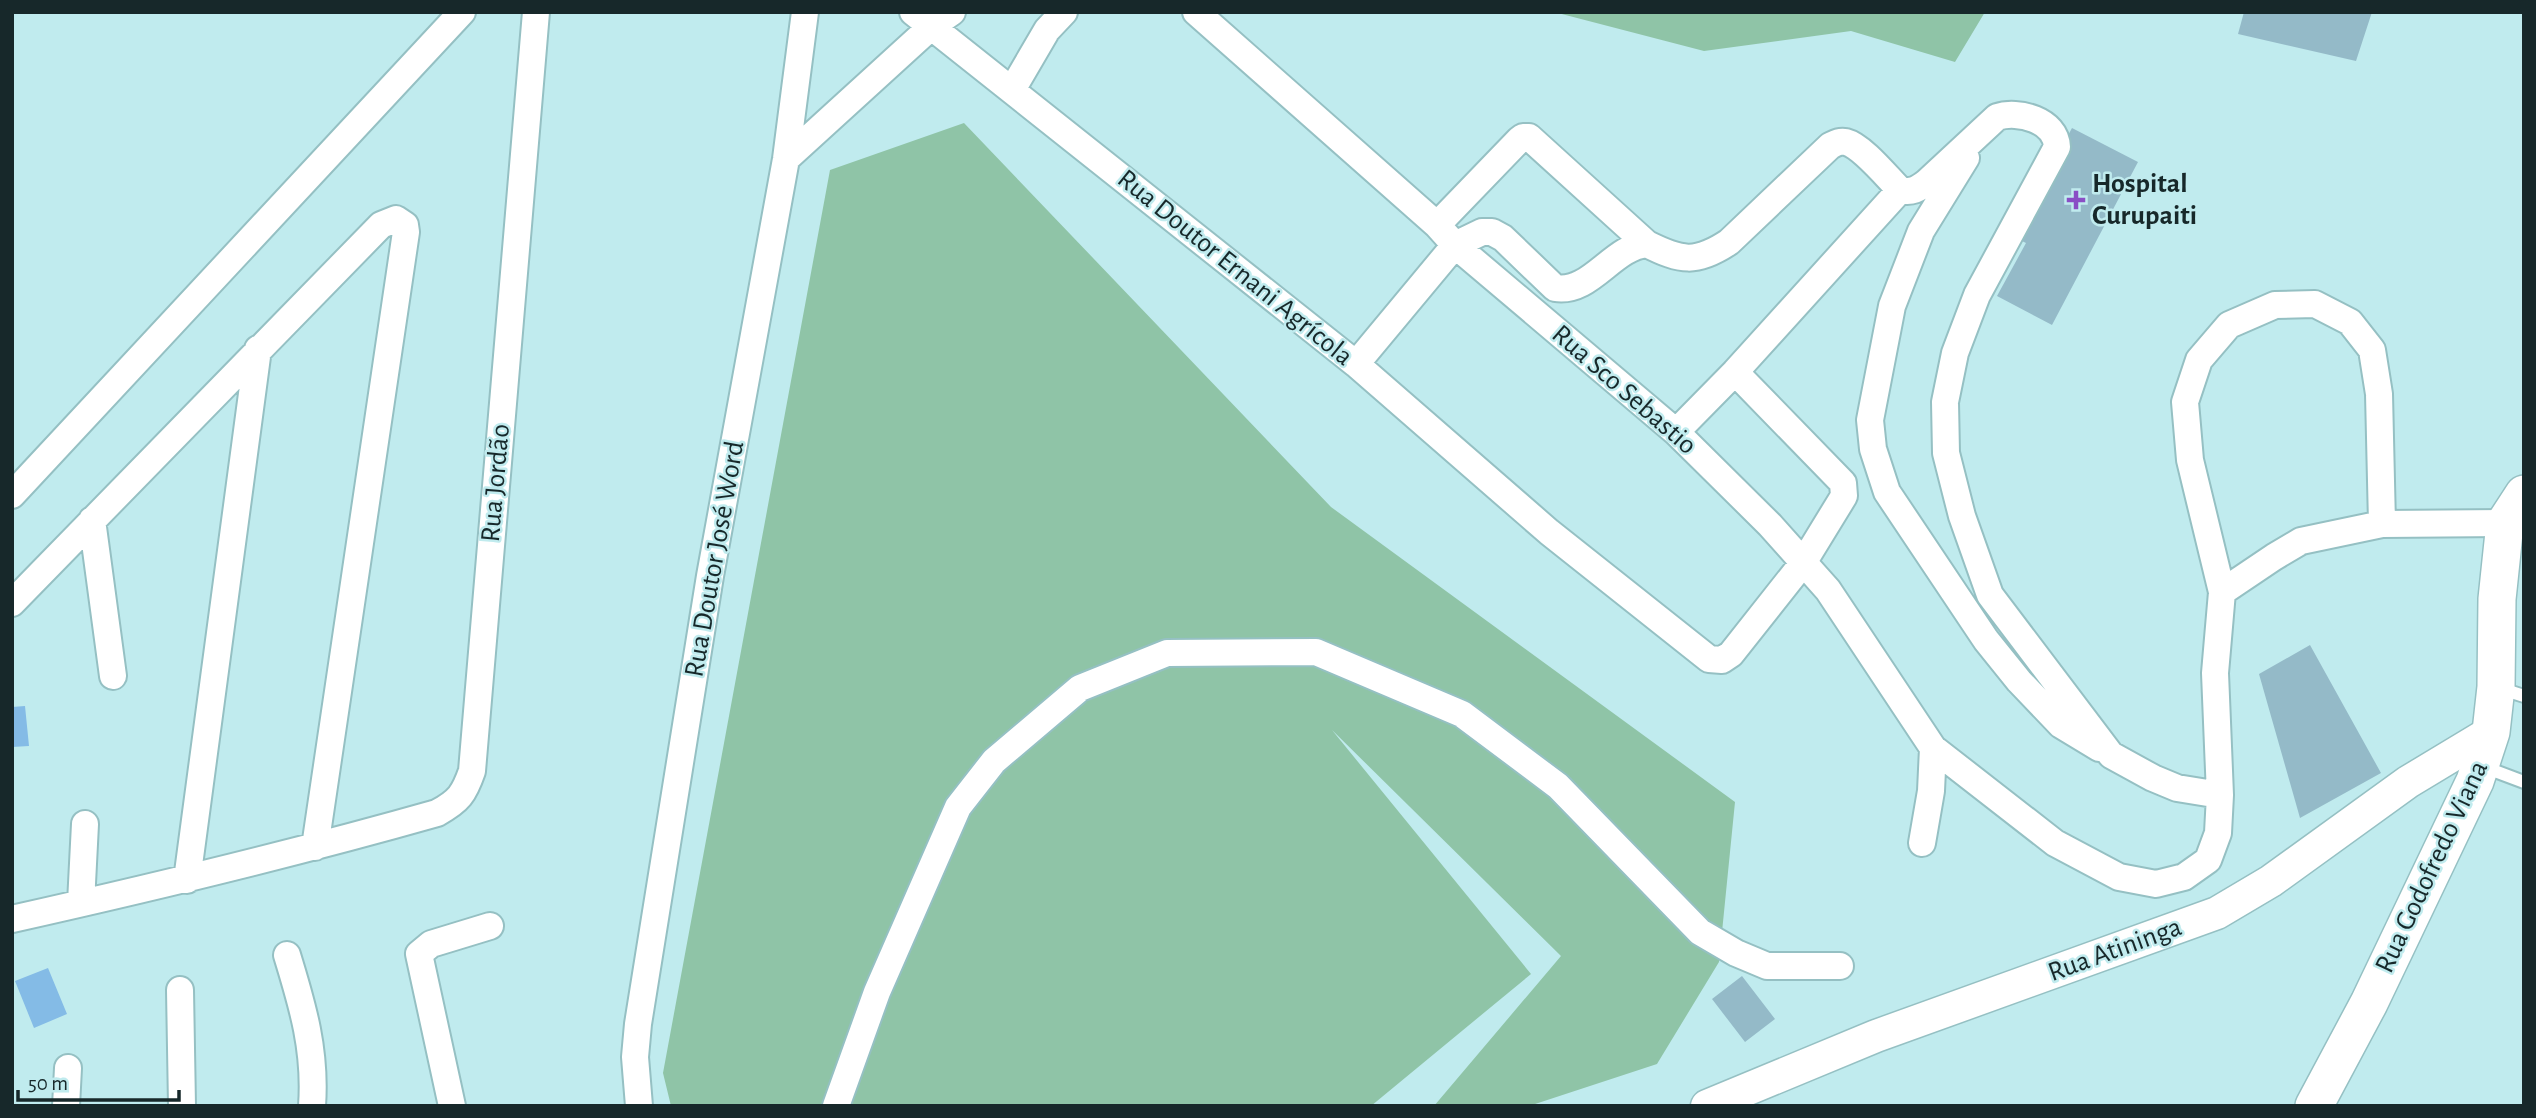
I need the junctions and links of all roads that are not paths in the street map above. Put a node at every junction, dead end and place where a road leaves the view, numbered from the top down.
1 (462, 12) edge
2 (536, 12) edge
3 (805, 12) edge
4 (1063, 12) edge
5 (1196, 12) edge
6 (933, 17) edge
7 (1012, 90) junction
8 (1987, 124) junction
9 (786, 159) junction
10 (1900, 190) junction
11 (1437, 225) junction
12 (1647, 244) junction
13 (1455, 245) junction
14 (258, 349) junction
15 (1356, 364) junction
16 (1735, 372) junction
17 (1676, 432) junction
18 (12, 495) edge
19 (2514, 509) edge
20 (92, 520) junction
21 (2382, 524) junction
22 (1803, 563) junction
23 (2222, 593) junction
24 (12, 603) edge
25 (113, 677) dead end
26 (2510, 691) edge
27 (1933, 748) junction
28 (2486, 749) junction
29 (2111, 755) junction
30 (2524, 782) edge
31 (2220, 795) junction
32 (85, 824) dead end
33 (1922, 843) dead end
34 (315, 847) junction
35 (187, 880) junction
36 (81, 904) junction
37 (12, 919) edge
38 (490, 926) dead end
39 (287, 956) dead end
40 (1840, 966) dead end
41 (180, 990) dead end
42 (68, 1068) dead end
43 (66, 1106) edge
44 (182, 1106) edge
45 (312, 1106) edge
46 (452, 1106) edge
47 (639, 1106) edge
48 (836, 1106) edge
49 (1707, 1106) edge
50 (2314, 1106) edge

1 - 18 street
2 - 34 street, Rua Jordão
3 - 9 street, Rua Doutor José Word
4 - 7 street
5 - 11 street, Rua Sco Sebastio
6 - 7 street, Rua Doutor Ernani Agrícola
6 - 9 street
7 - 15 street, Rua Doutor Ernani Agrícola
8 - 10 street
8 - 29 street
8 - 29 street
9 - 47 street, Rua Doutor José Word
10 - 12 street
10 - 16 street
11 - 12 street
11 - 13 street, Rua Sco Sebastio
12 - 13 street
13 - 15 street
13 - 17 street, Rua Sco Sebastio
14 - 20 street
14 - 34 street
14 - 35 street
15 - 22 street, Rua Doutor Ernani Agrícola
16 - 17 street
16 - 22 street
17 - 22 street, Rua Sco Sebastio
19 - 21 street
19 - 26 main road, Rua Godofredo Viana
20 - 24 street
20 - 25 street
21 - 23 street
21 - 23 street, Rua Sco Sebastio
22 - 27 street, Rua Sco Sebastio
23 - 31 street, Rua Sco Sebastio
26 - 28 main road, Rua Godofredo Viana
27 - 31 street, Rua Sco Sebastio
27 - 33 street
28 - 30 lane
28 - 49 street, Rua Atininga
28 - 50 main road, Rua Godofredo Viana
29 - 31 street
32 - 36 street
34 - 35 street, Rua Jordão
35 - 36 street, Rua Jordão
36 - 37 street, Rua Jordão
38 - 46 street
39 - 45 street
40 - 48 street
41 - 44 street
42 - 43 street

